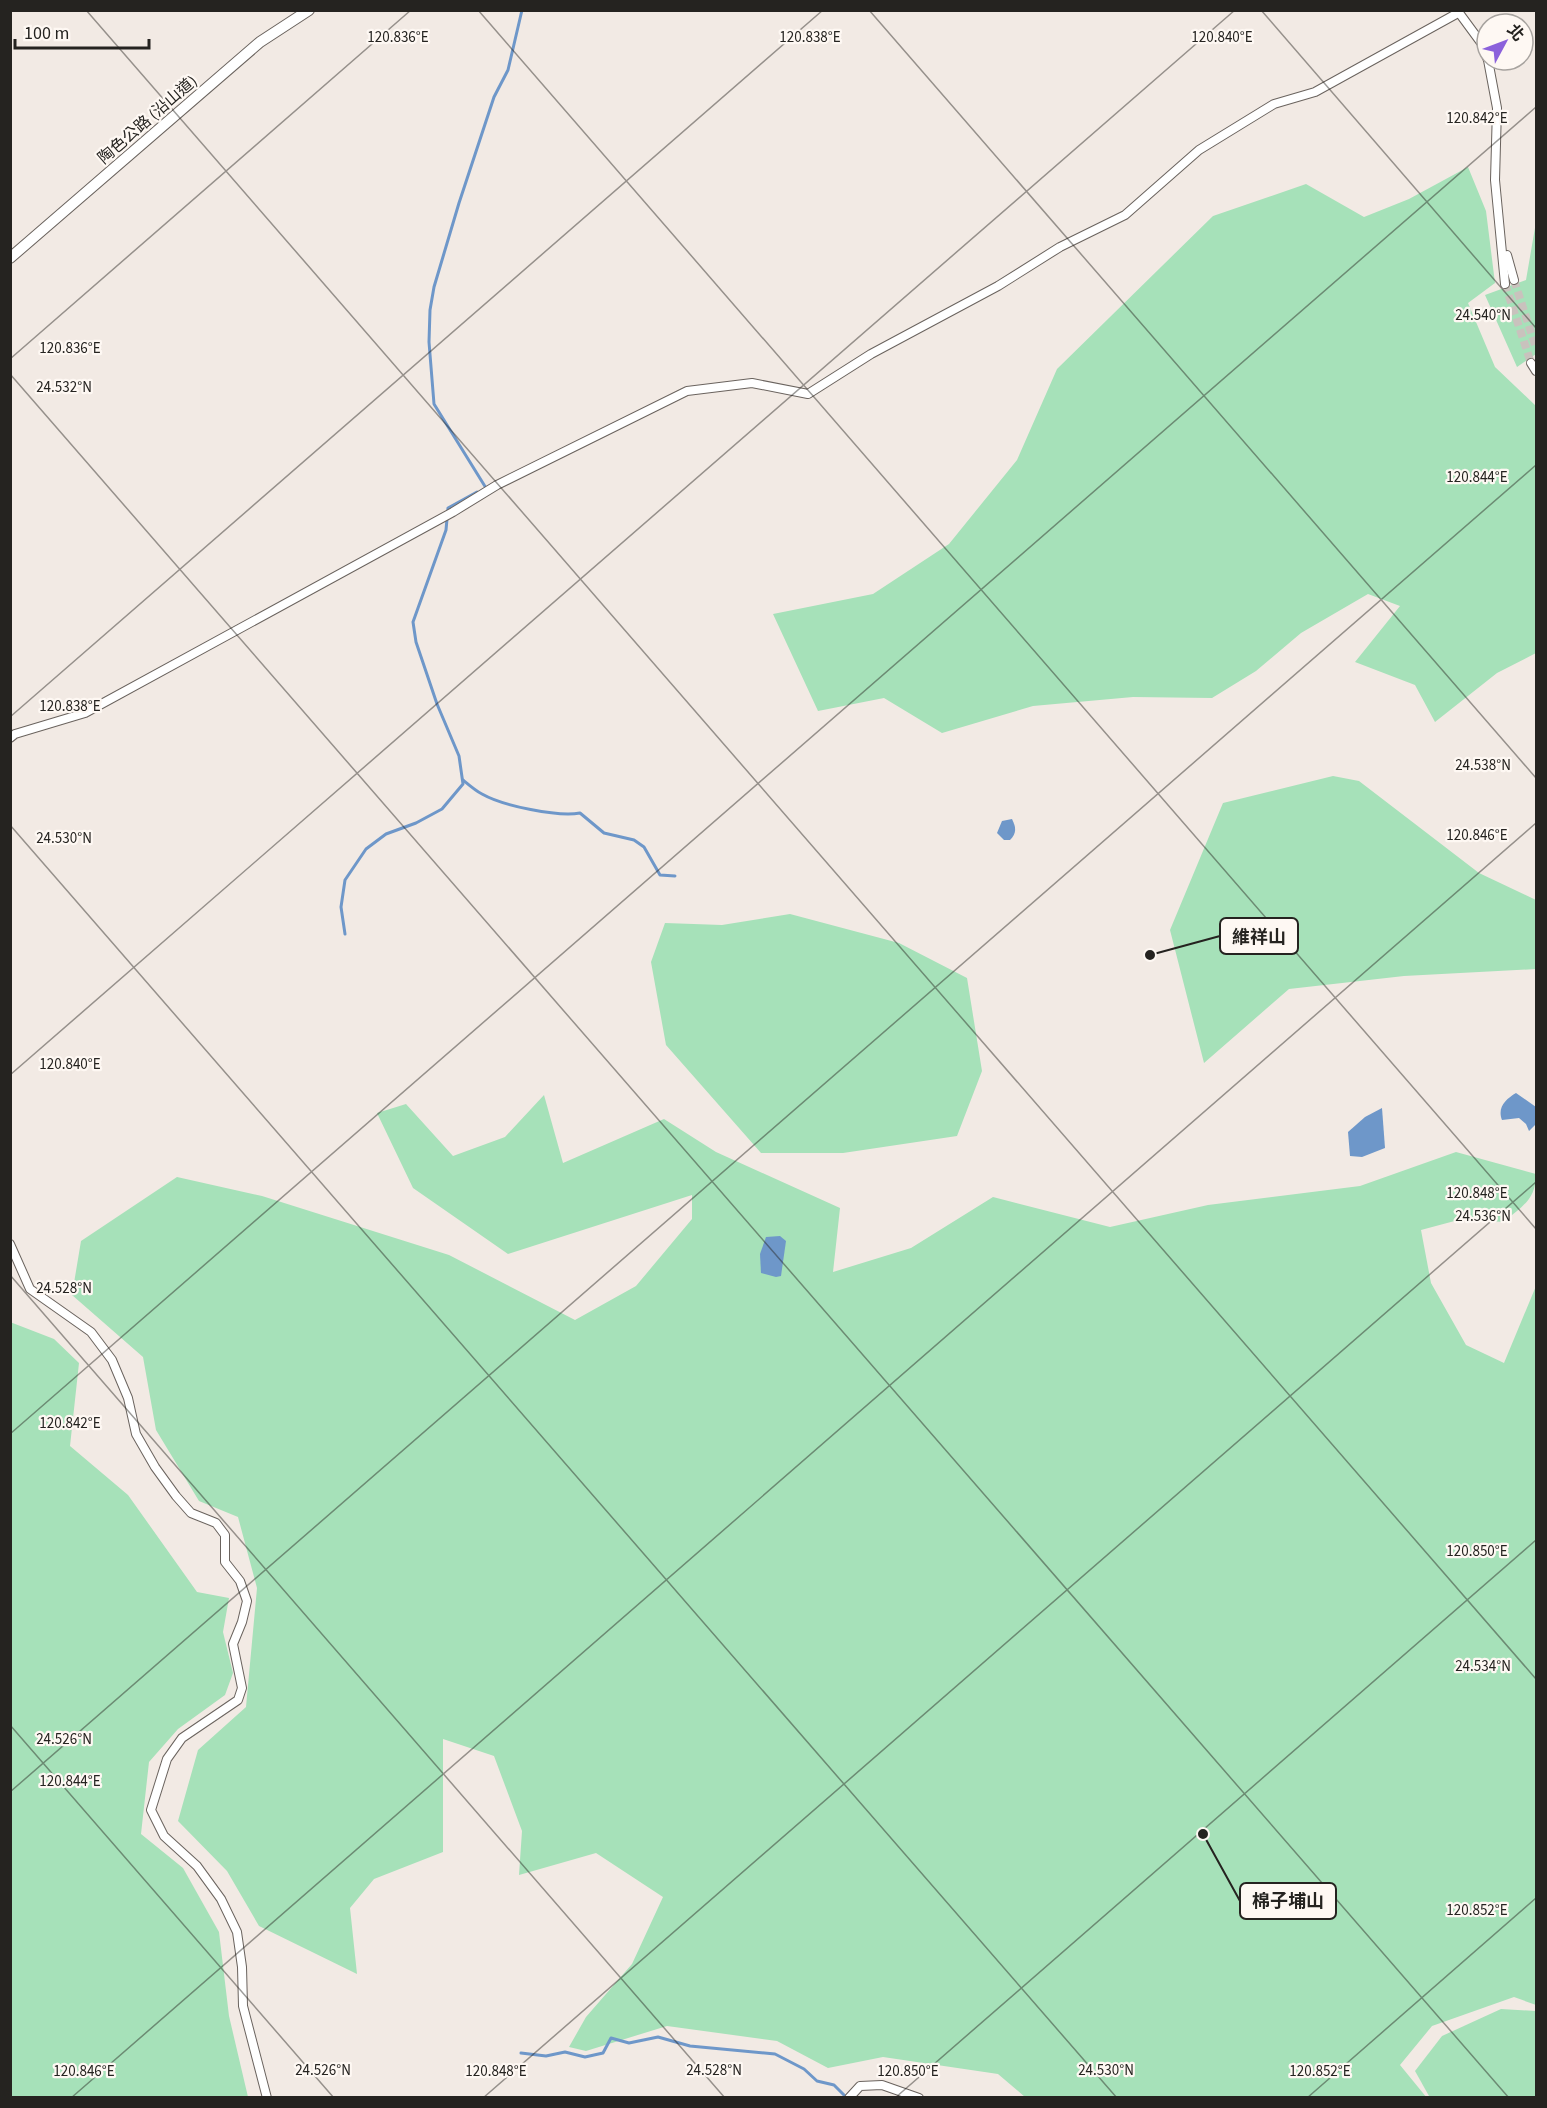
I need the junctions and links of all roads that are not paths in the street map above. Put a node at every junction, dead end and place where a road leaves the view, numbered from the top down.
1 (309, 10) edge
2 (1458, 12) edge
3 (1475, 35) edge
4 (1490, 72) edge
5 (1502, 237) junction
6 (10, 258) edge
7 (1514, 280) tunnel mouth
8 (1505, 284) tunnel mouth
9 (10, 738) edge
10 (10, 1244) edge
11 (267, 2097) edge
12 (849, 2097) edge
13 (920, 2097) edge

1 - 6 main road, 陶色公路 (沿山道)
2 - 3 street
2 - 9 street
4 - 5 street
5 - 7 street
5 - 8 street
10 - 11 street
12 - 13 street

